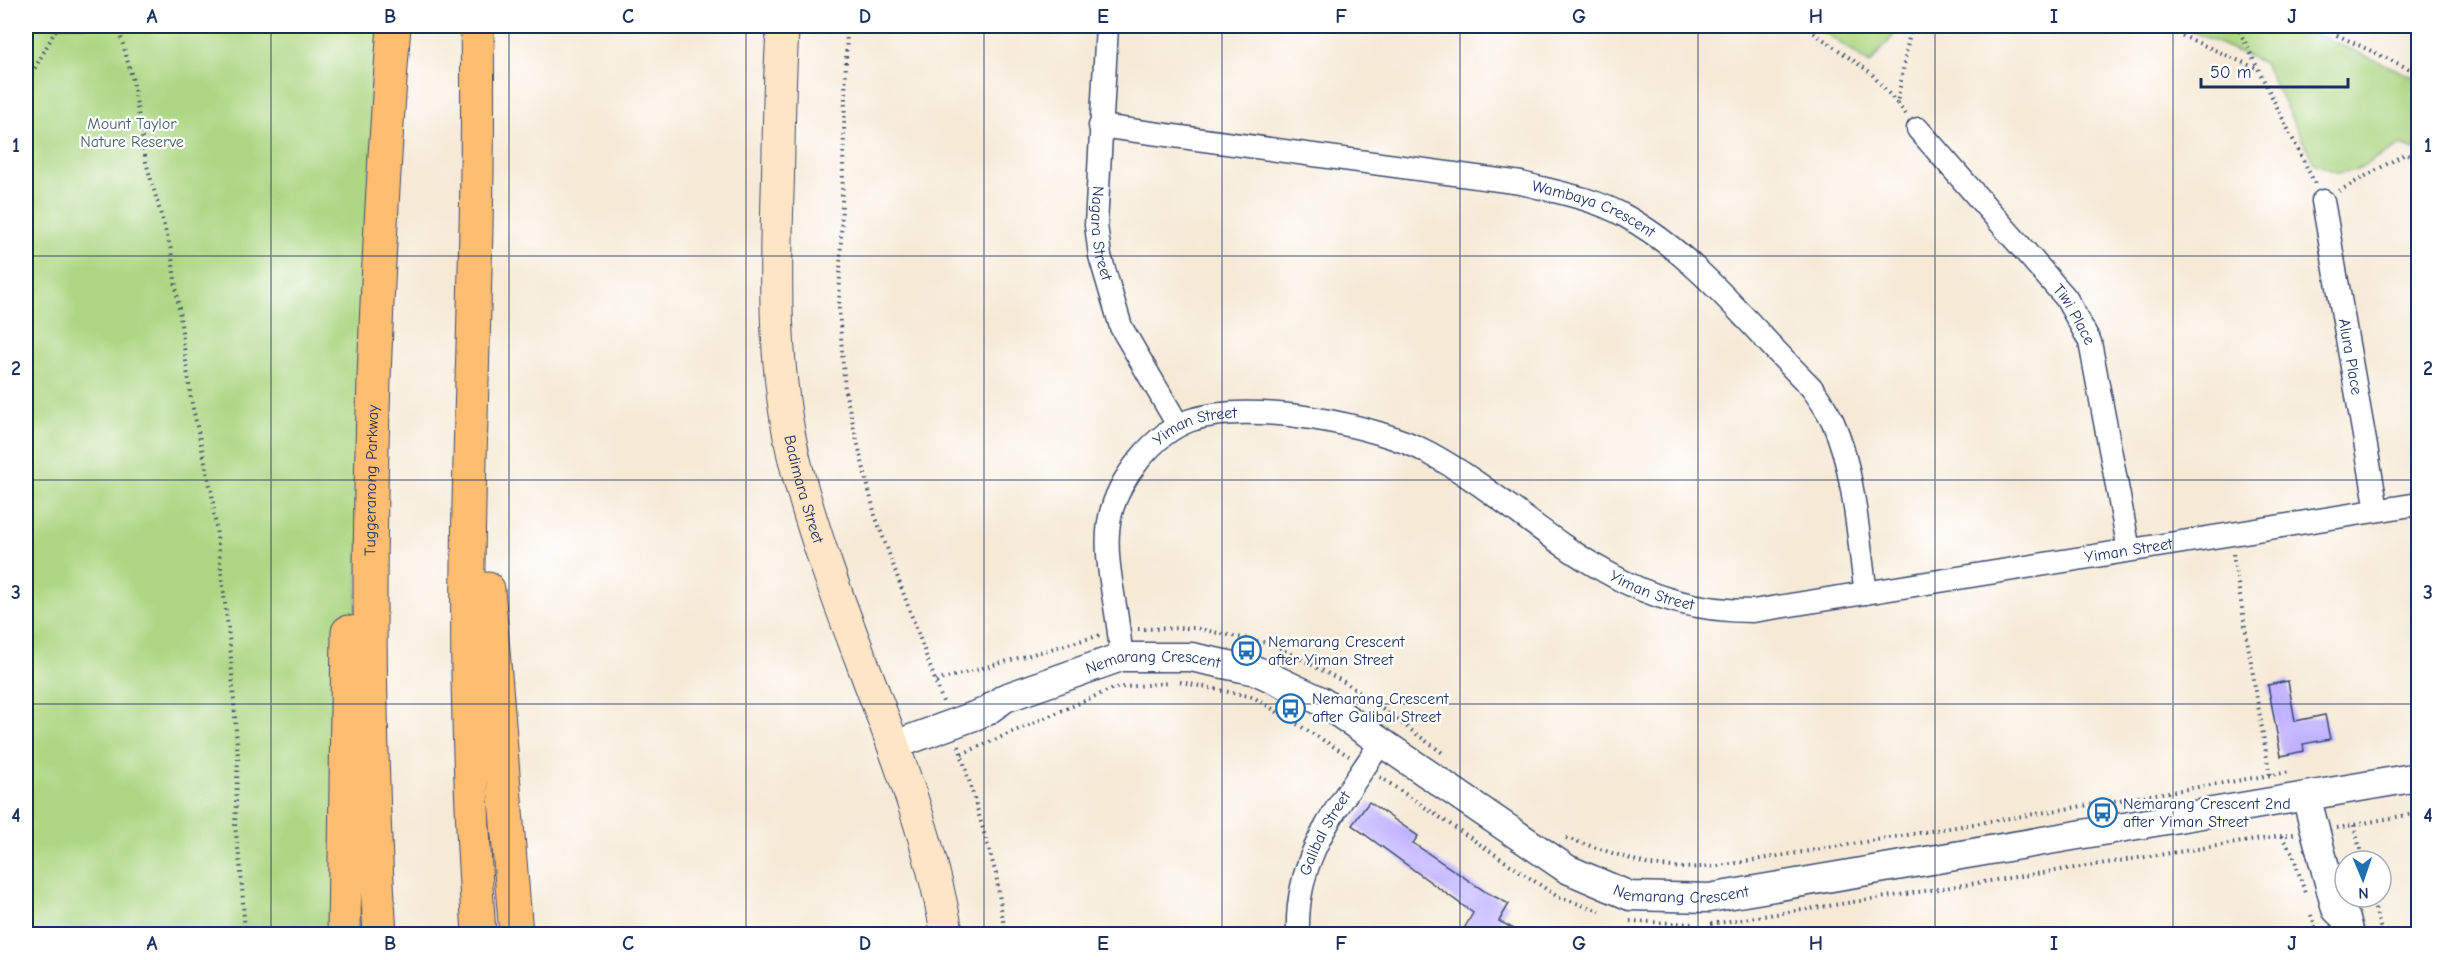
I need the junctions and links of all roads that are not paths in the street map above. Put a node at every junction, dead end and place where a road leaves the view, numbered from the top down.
1 (394, 26) edge
2 (477, 26) edge
3 (783, 26) edge
4 (1107, 26) edge
5 (1100, 126) junction
6 (1918, 129) road end
7 (2323, 201) road end
8 (375, 324) junction
9 (1178, 425) junction
10 (470, 429) junction
11 (2418, 504) edge
12 (2376, 510) junction
13 (2129, 550) junction
14 (1866, 593) junction
15 (1121, 657) junction
16 (889, 737) junction
17 (1381, 742) junction
18 (2418, 777) edge
19 (2308, 787) junction
20 (2334, 828) junction
21 (2338, 849) edge
22 (2348, 917) edge
23 (344, 934) edge
24 (380, 934) edge
25 (479, 934) edge
26 (516, 934) edge
27 (947, 934) edge
28 (1298, 934) edge

1 - 8 highway, Tuggeranong Parkway
2 - 10 highway
3 - 16 main road, Badimara Street
4 - 5 street, Nagara Street
5 - 9 street, Nagara Street
5 - 14 street, Wambaya Crescent
6 - 13 street, Tiwi Place
7 - 12 street, Alura Place
8 - 23 highway
8 - 24 highway, Tuggeranong Parkway
9 - 14 street, Yiman Street
9 - 15 street, Yiman Street
10 - 25 highway
10 - 26 highway
11 - 12 street, Yiman Street
12 - 13 street, Yiman Street
13 - 14 street, Yiman Street
15 - 16 street, Nemarang Crescent
15 - 17 street, Nemarang Crescent
16 - 27 main road, Badimara Street
17 - 19 street, Nemarang Crescent
17 - 28 street, Galibal Street
18 - 19 street, Nemarang Crescent
19 - 20 street
20 - 21 street
20 - 22 street

